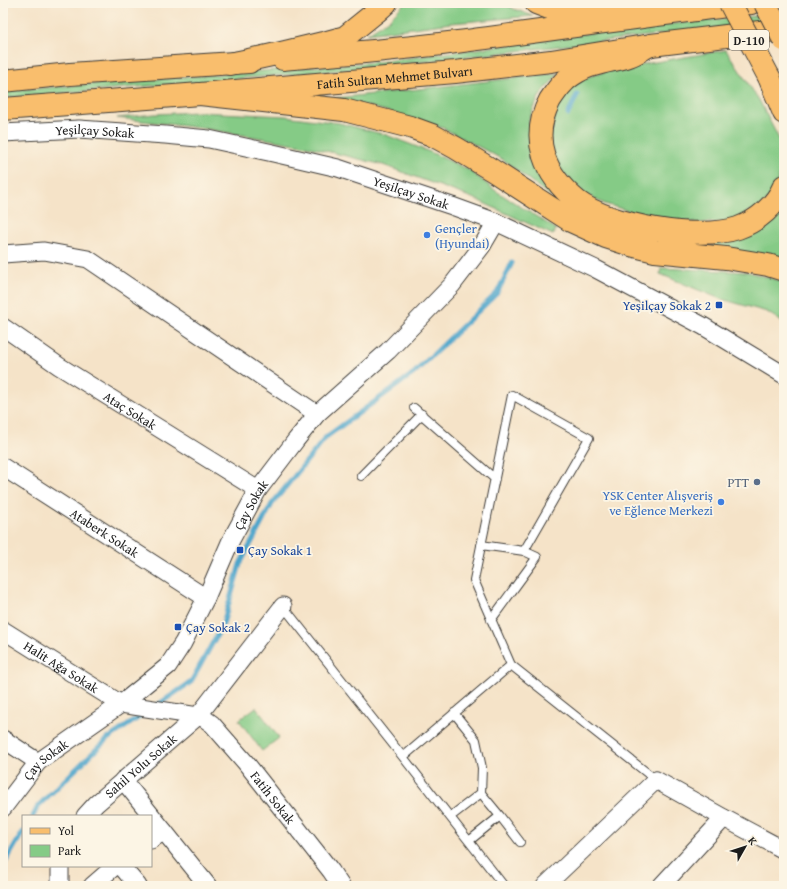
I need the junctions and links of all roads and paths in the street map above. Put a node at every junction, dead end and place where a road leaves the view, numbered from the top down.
1 (386, 3) edge
2 (536, 3) edge
3 (730, 3) edge
4 (751, 3) edge
5 (764, 3) edge
6 (688, 11) junction
7 (784, 29) edge
8 (784, 40) edge
9 (651, 45) junction
10 (230, 64) junction
11 (768, 77) junction
12 (3, 80) edge
13 (200, 94) junction
14 (784, 104) edge
15 (3, 109) edge
16 (784, 113) edge
17 (3, 133) edge
18 (784, 186) edge
19 (496, 222) junction
20 (3, 254) edge
21 (784, 270) edge
22 (3, 327) edge
23 (784, 376) edge
24 (414, 408) dead end
25 (317, 414) junction
26 (422, 414) junction
27 (3, 467) edge
28 (361, 476) dead end
29 (495, 479) junction
30 (258, 490) junction
31 (481, 545) junction
32 (524, 551) junction
33 (206, 598) junction
34 (282, 606) joint
35 (491, 620) junction
36 (3, 630) edge
37 (511, 665) junction
38 (121, 704) junction
39 (454, 713) junction
40 (198, 716) junction
41 (3, 739) edge
42 (403, 757) junction
43 (38, 762) junction
44 (123, 780) junction
45 (656, 780) junction
46 (482, 792) junction
47 (3, 808) edge
48 (86, 815) edge
49 (145, 815) edge
50 (500, 816) junction
51 (450, 817) junction
52 (724, 818) junction
53 (152, 826) edge
54 (158, 836) edge
55 (469, 841) junction
56 (520, 842) dead end
57 (784, 850) edge
58 (60, 867) edge
59 (114, 867) edge
60 (122, 867) edge
61 (550, 884) edge
62 (60, 886) edge
63 (92, 886) edge
64 (138, 886) edge
65 (208, 886) edge
66 (341, 886) edge
67 (504, 886) edge
68 (663, 886) edge

1 - 10 main road
2 - 6 main road
3 - 11 main road, D-110, bridge
4 - 6 main road, Fatih Sultan Mehmet Bulvarı
5 - 8 main road, D-110, bridge
6 - 10 main road, Fatih Sultan Mehmet Bulvarı
7 - 9 main road, Fatih Sultan Mehmet Bulvarı
9 - 13 main road, Fatih Sultan Mehmet Bulvarı
9 - 18 main road
10 - 12 main road, Fatih Sultan Mehmet Bulvarı
11 - 14 main road, D-110
11 - 16 main road
13 - 15 main road, Fatih Sultan Mehmet Bulvarı
13 - 21 main road
17 - 19 street, Yeşilçay Sokak
19 - 23 street, Yeşilçay Sokak
19 - 25 street, Çay Sokak
20 - 25 street
22 - 30 street, Ataç Sokak
24 - 26 lane
25 - 30 street, Çay Sokak
26 - 28 lane
26 - 29 lane
27 - 33 street, Ataberk Sokak
29 - 31 lane
29 - 32 lane
30 - 33 street, Çay Sokak
31 - 32 lane
31 - 35 lane
32 - 35 lane
33 - 38 street, Çay Sokak
34 - 40 street, Sahil Yolu Sokak
34 - 42 lane
35 - 37 lane
36 - 38 street, Halit Ağa Sokak
37 - 39 lane
37 - 45 lane
38 - 40 street
38 - 43 street, Çay Sokak
39 - 42 lane
39 - 46 lane
40 - 44 street, Sahil Yolu Sokak
40 - 66 street, Fatih Sokak
41 - 43 street
42 - 51 lane
43 - 47 street, Çay Sokak
44 - 48 street, Sahil Yolu Sokak
44 - 49 street
45 - 52 street
45 - 61 street
46 - 50 lane
46 - 51 lane
50 - 55 lane
50 - 56 lane
51 - 55 lane
52 - 57 street
52 - 68 street
53 - 54 street
54 - 65 street
55 - 67 lane
58 - 62 street
59 - 63 street
60 - 64 street

